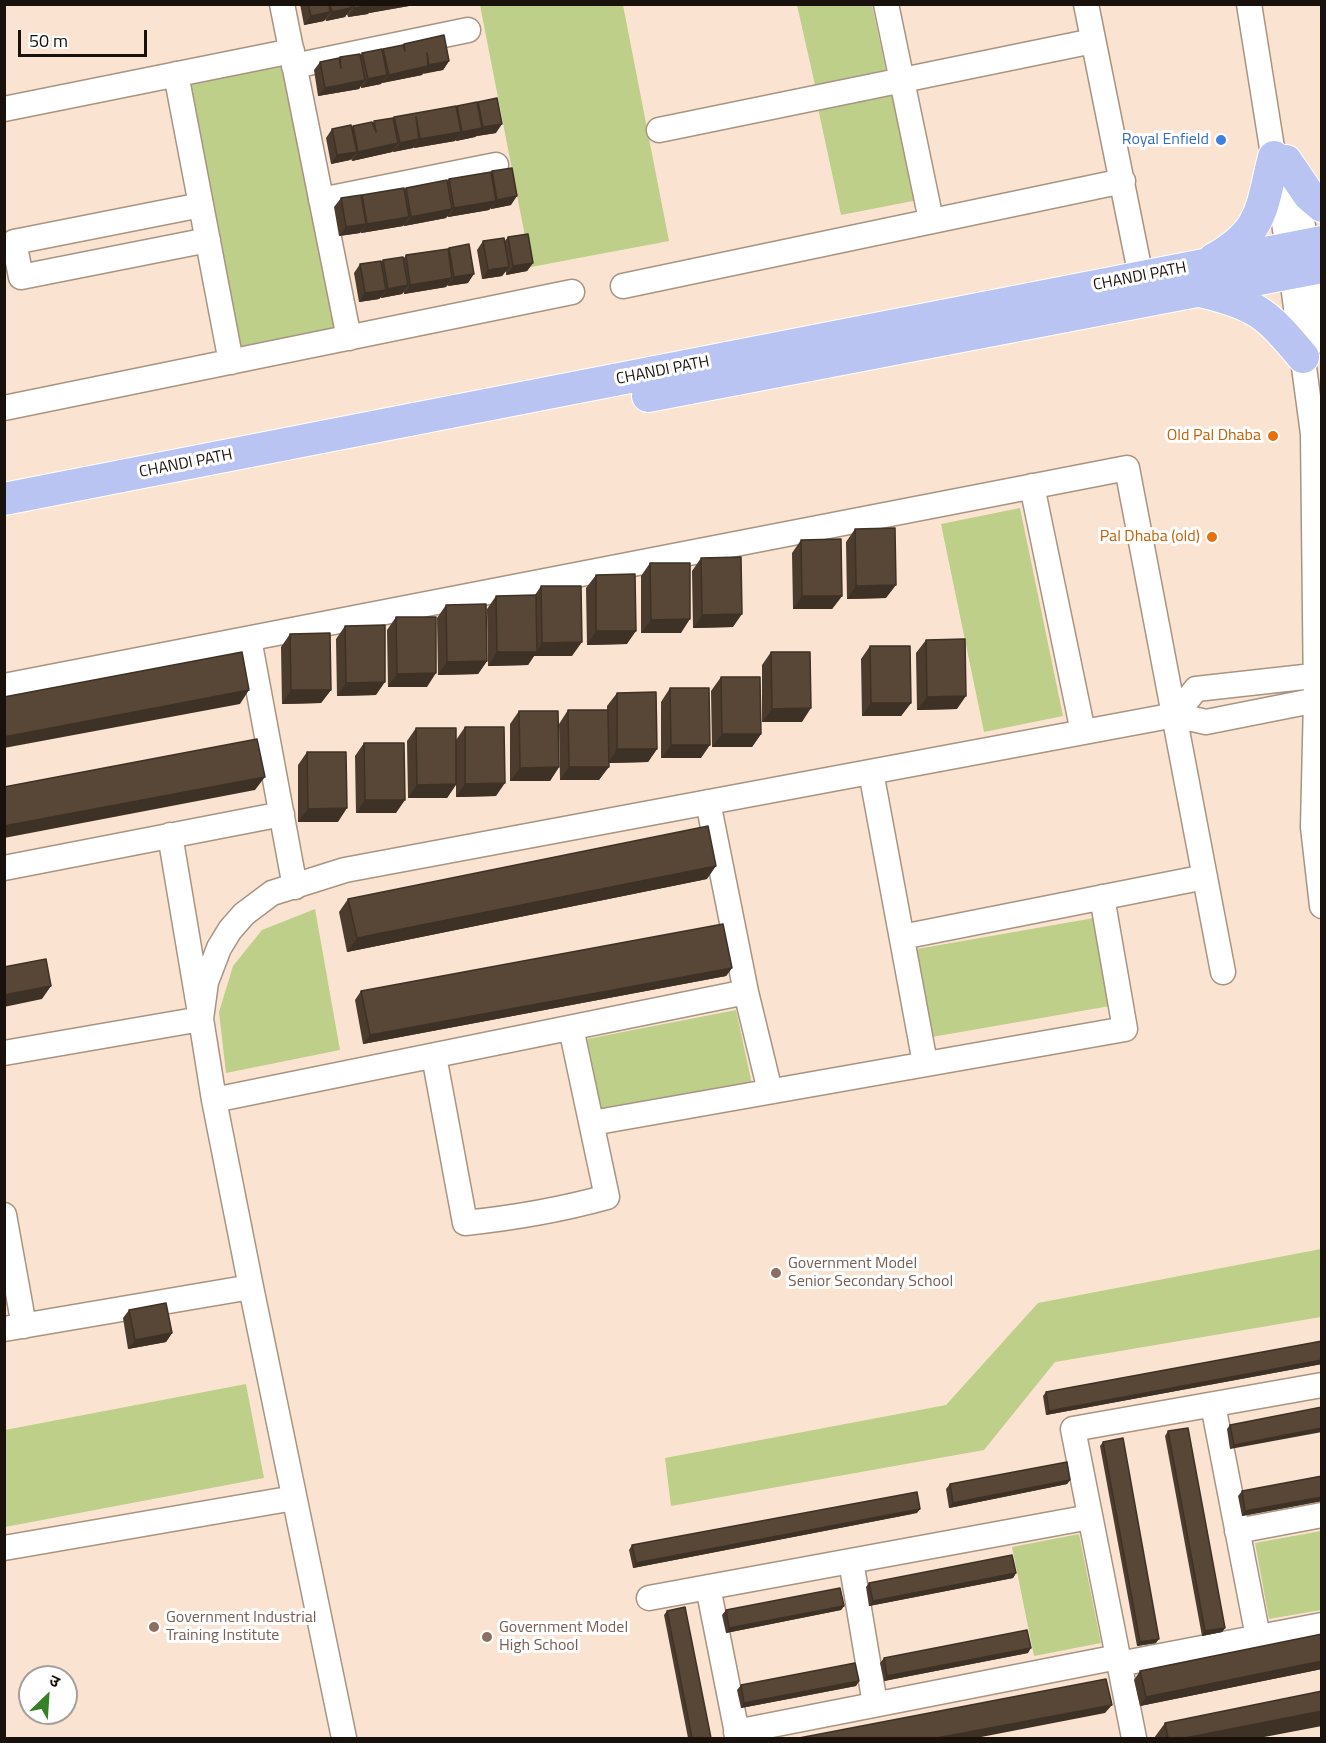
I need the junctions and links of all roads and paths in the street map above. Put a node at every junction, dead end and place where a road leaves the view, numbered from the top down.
1 (282, 4) edge
2 (886, 4) edge
3 (1086, 4) edge
4 (1249, 4) edge
5 (468, 30) dead end
6 (1093, 41) junction
7 (293, 58) junction
8 (176, 74) junction
9 (902, 80) junction
10 (4, 109) edge
11 (659, 130) dead end
12 (1280, 159) junction
13 (496, 165) dead end
14 (1123, 181) junction
15 (321, 200) junction
16 (201, 205) junction
17 (1322, 206) edge
18 (931, 220) junction
19 (208, 240) junction
20 (1307, 257) edge
21 (1141, 277) junction
22 (1200, 278) junction
23 (623, 286) dead end
24 (572, 292) dead end
25 (349, 338) junction
26 (1312, 349) edge
27 (231, 362) junction
28 (4, 408) edge
29 (1317, 434) edge
30 (1032, 486) junction
31 (4, 499) edge
32 (4, 519) edge
33 (249, 639) junction
34 (1318, 675) edge
35 (4, 686) edge
36 (1319, 699) edge
37 (1175, 715) junction
38 (1083, 732) junction
39 (871, 772) junction
40 (1318, 797) edge
41 (708, 802) junction
42 (282, 814) junction
43 (170, 836) junction
44 (4, 868) edge
45 (1205, 877) junction
46 (295, 887) junction
47 (1102, 897) junction
48 (1322, 906) edge
49 (902, 937) junction
50 (1223, 972) dead end
51 (746, 992) junction
52 (201, 1019) junction
53 (571, 1028) junction
54 (4, 1053) edge
55 (434, 1056) junction
56 (925, 1063) junction
57 (770, 1091) junction
58 (214, 1100) junction
59 (592, 1123) junction
60 (4, 1215) edge
61 (251, 1287) junction
62 (14, 1328) edge
63 (1322, 1385) edge
64 (1213, 1405) junction
65 (294, 1498) junction
66 (1322, 1515) edge
67 (1090, 1517) junction
68 (1237, 1531) junction
69 (4, 1548) edge
70 (851, 1561) junction
71 (708, 1587) junction
72 (650, 1598) dead end
73 (1322, 1625) edge
74 (1258, 1637) junction
75 (1118, 1660) junction
76 (875, 1704) junction
77 (737, 1735) edge
78 (344, 1738) edge
79 (1134, 1738) edge

1 - 7 street
2 - 9 street
3 - 6 street
4 - 12 street
5 - 7 street
6 - 9 street
6 - 14 street
7 - 8 street
7 - 15 street
8 - 10 street
8 - 16 street
9 - 11 street
9 - 18 street
12 - 17 main road
12 - 20 street
12 - 22 main road
13 - 15 street
14 - 18 street
14 - 21 street
15 - 25 street
16 - 19 street
16 - 19 street
18 - 23 street
19 - 27 street
20 - 22 main road, CHANDI PATH
20 - 26 street
21 - 22 main road, CHANDI PATH
21 - 31 main road, CHANDI PATH
22 - 26 main road
22 - 32 main road, CHANDI PATH
24 - 25 street
25 - 27 street
26 - 29 street
27 - 28 street
29 - 34 street
30 - 33 street
30 - 37 street
30 - 38 street
33 - 35 street
33 - 42 street
34 - 36 street
34 - 37 street
36 - 37 street
36 - 40 street
37 - 38 street
37 - 45 street
38 - 39 street
39 - 41 street
39 - 49 street
40 - 48 street
41 - 46 street
41 - 51 street
42 - 43 street
42 - 46 street
43 - 44 street
43 - 52 street
45 - 47 street
45 - 50 street
46 - 52 street
47 - 49 street
47 - 56 street
49 - 56 street
51 - 53 street
51 - 57 street
52 - 54 street
52 - 58 street
53 - 55 street
53 - 59 street
55 - 58 street
55 - 59 street
56 - 57 street
57 - 59 street
58 - 61 street
60 - 62 street
61 - 62 street
61 - 65 street
63 - 64 street
64 - 67 street
64 - 68 street
65 - 69 street
65 - 78 street
66 - 68 street
67 - 70 street
67 - 75 street
68 - 74 street
70 - 71 street
70 - 76 street
71 - 72 street
71 - 77 street
73 - 74 street
74 - 75 street
75 - 76 street
75 - 79 street
76 - 77 street

